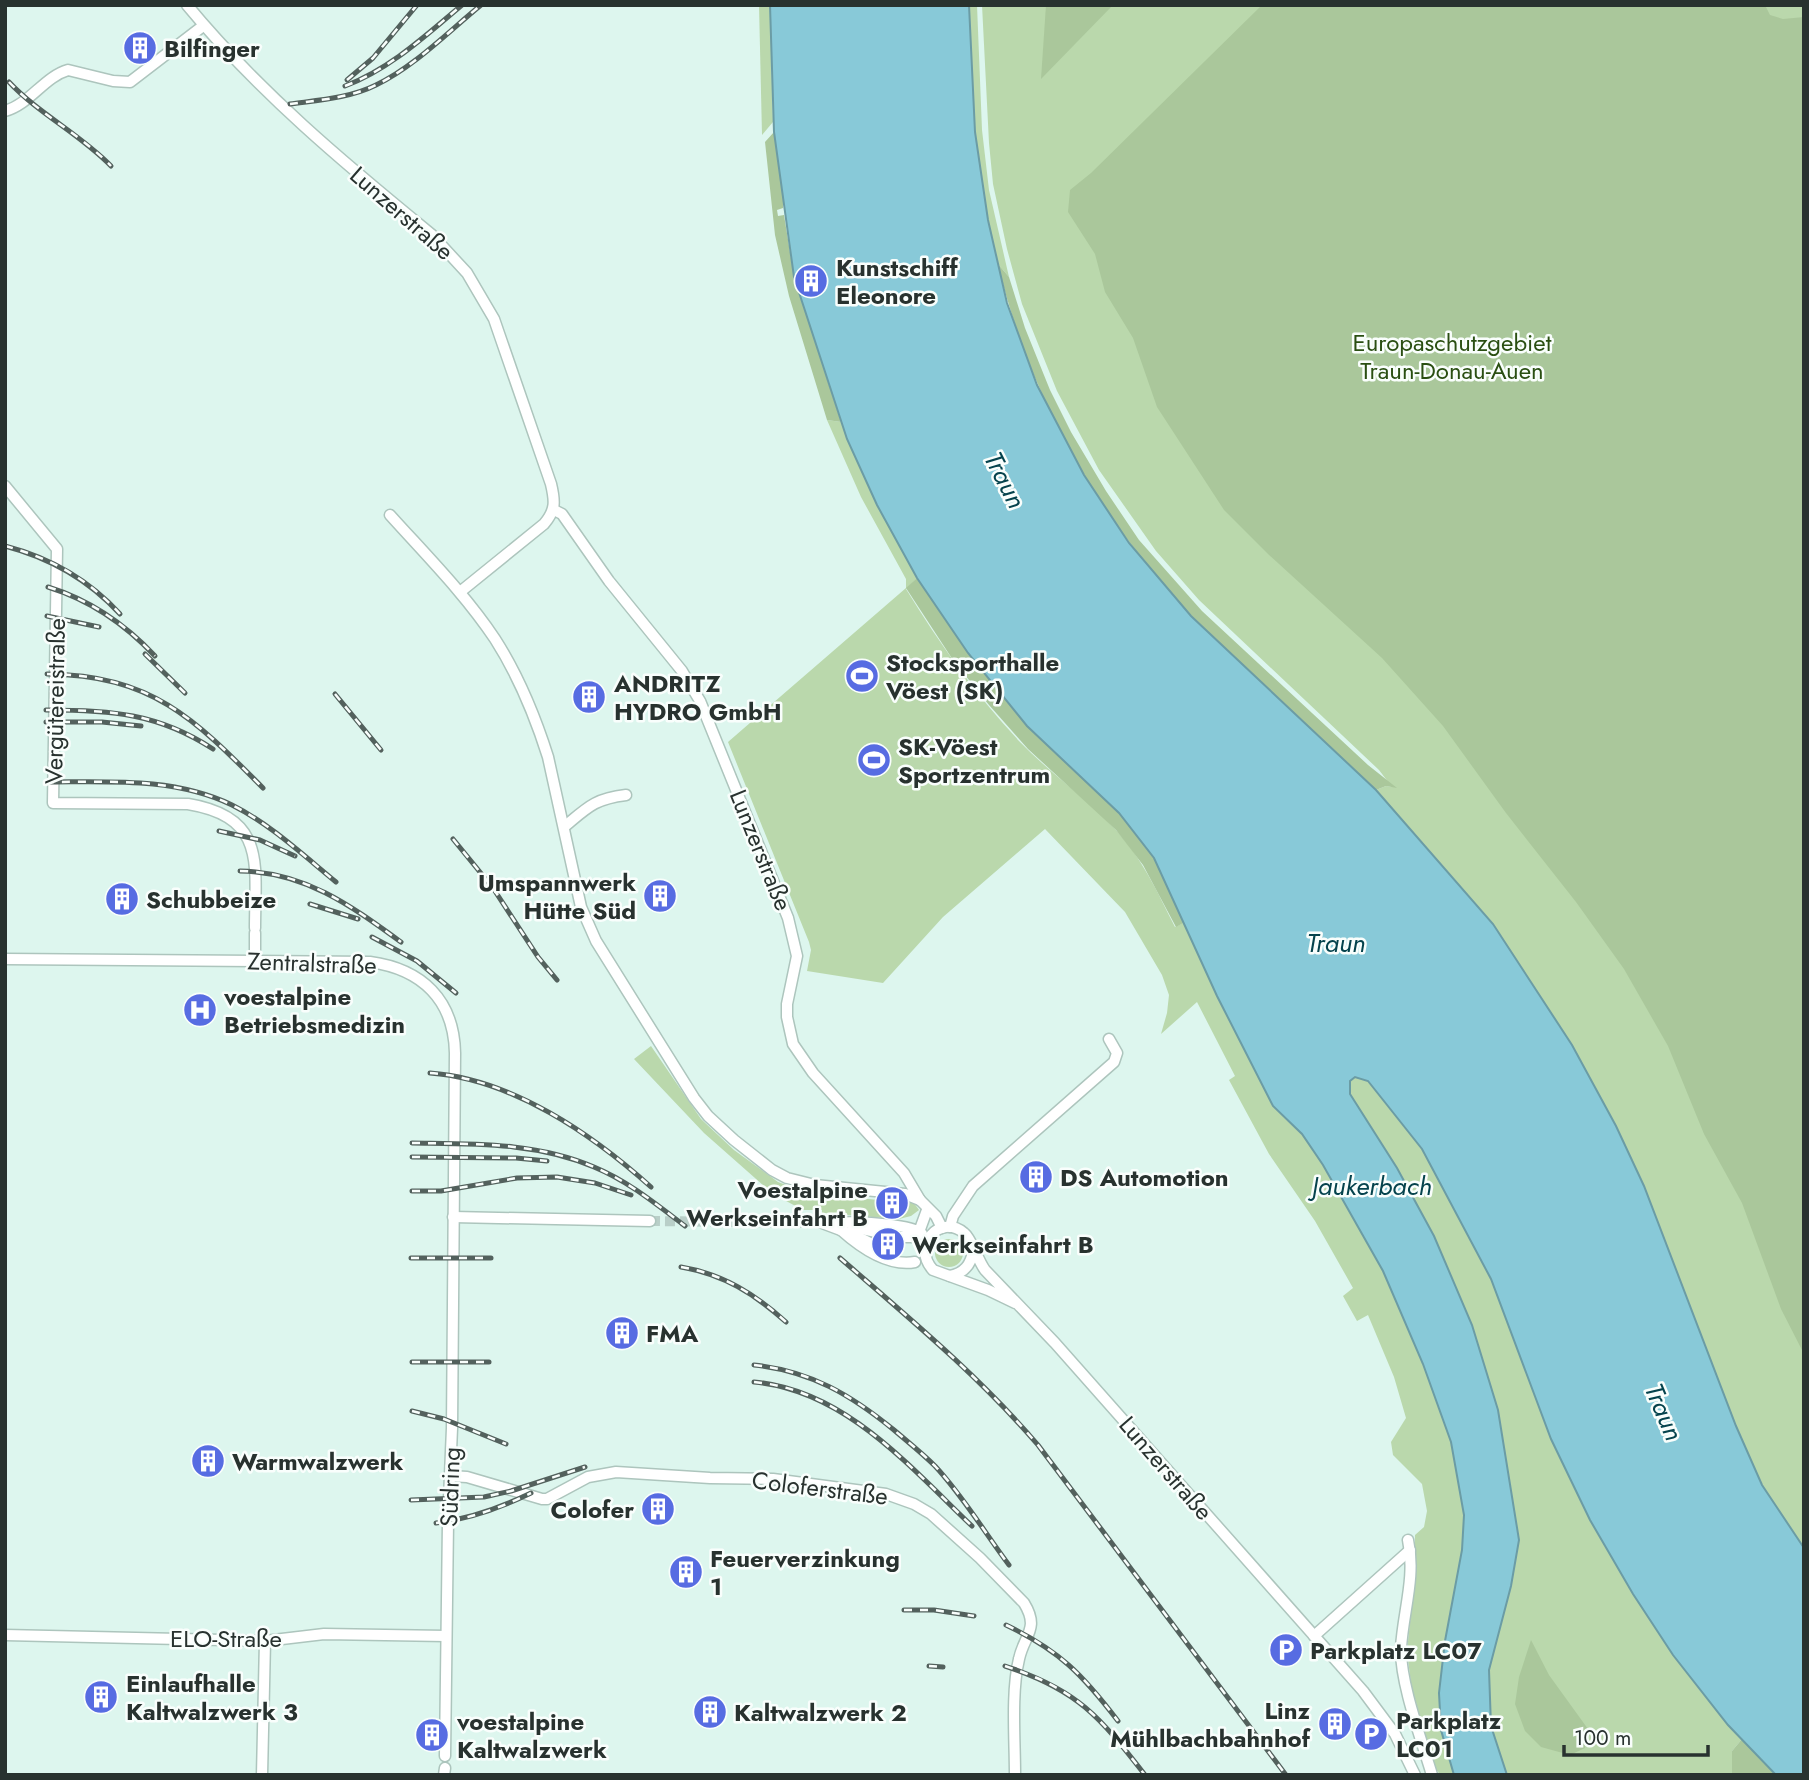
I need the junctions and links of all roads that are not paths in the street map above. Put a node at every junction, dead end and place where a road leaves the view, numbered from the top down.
1 (187, 5) edge
2 (204, 26) junction
3 (5, 111) edge
4 (5, 486) edge
5 (554, 510) junction
6 (390, 515) dead end
7 (460, 592) junction
8 (626, 795) dead end
9 (564, 827) junction
10 (5, 959) edge
11 (255, 961) junction
12 (1109, 1039) dead end
13 (965, 1198) junction
14 (920, 1200) junction
15 (931, 1213) junction
16 (953, 1216) junction
17 (453, 1217) junction
18 (650, 1222) tunnel mouth
19 (839, 1226) junction
20 (934, 1231) junction
21 (963, 1231) junction
22 (973, 1251) junction
23 (915, 1262) junction
24 (929, 1266) junction
25 (950, 1276) junction
26 (1016, 1303) junction
27 (450, 1476) junction
28 (5, 1635) edge
29 (446, 1636) junction
30 (1314, 1636) junction
31 (265, 1641) junction
32 (445, 1756) dead end
33 (262, 1775) edge
34 (1015, 1775) edge
35 (1415, 1775) edge
36 (1432, 1775) edge

1 - 2 street, Lunzerstraße
2 - 3 street
2 - 5 street, Lunzerstraße
4 - 11 street, Vergütereistraße
5 - 7 street
5 - 14 street, Lunzerstraße
6 - 7 street
7 - 9 street
8 - 9 street
9 - 14 street
10 - 11 street, Zentralstraße
11 - 17 street, Zentralstraße
12 - 13 street, Lunzerstraße
13 - 16 street, Lunzerstraße
13 - 21 street
14 - 15 street, Lunzerstraße
15 - 16 street
15 - 20 street, Lunzerstraße
16 - 20 street, Lunzerstraße
17 - 18 street
17 - 27 street, Südring
19 - 20 street
19 - 20 street
19 - 23 street
19 - 23 street
20 - 21 street
20 - 24 street, Lunzerstraße
21 - 22 street, Lunzerstraße
22 - 25 street
22 - 26 street, Lunzerstraße
23 - 24 street
24 - 25 street, Lunzerstraße
25 - 26 street, Lunzerstraße
26 - 30 street, Lunzerstraße
27 - 29 street, Südring
27 - 34 street, Coloferstraße
28 - 31 street, ELO-Straße
29 - 31 street, ELO-Straße
29 - 32 street, Südring
30 - 35 street, Lunzerstraße
30 - 36 street
31 - 33 street

